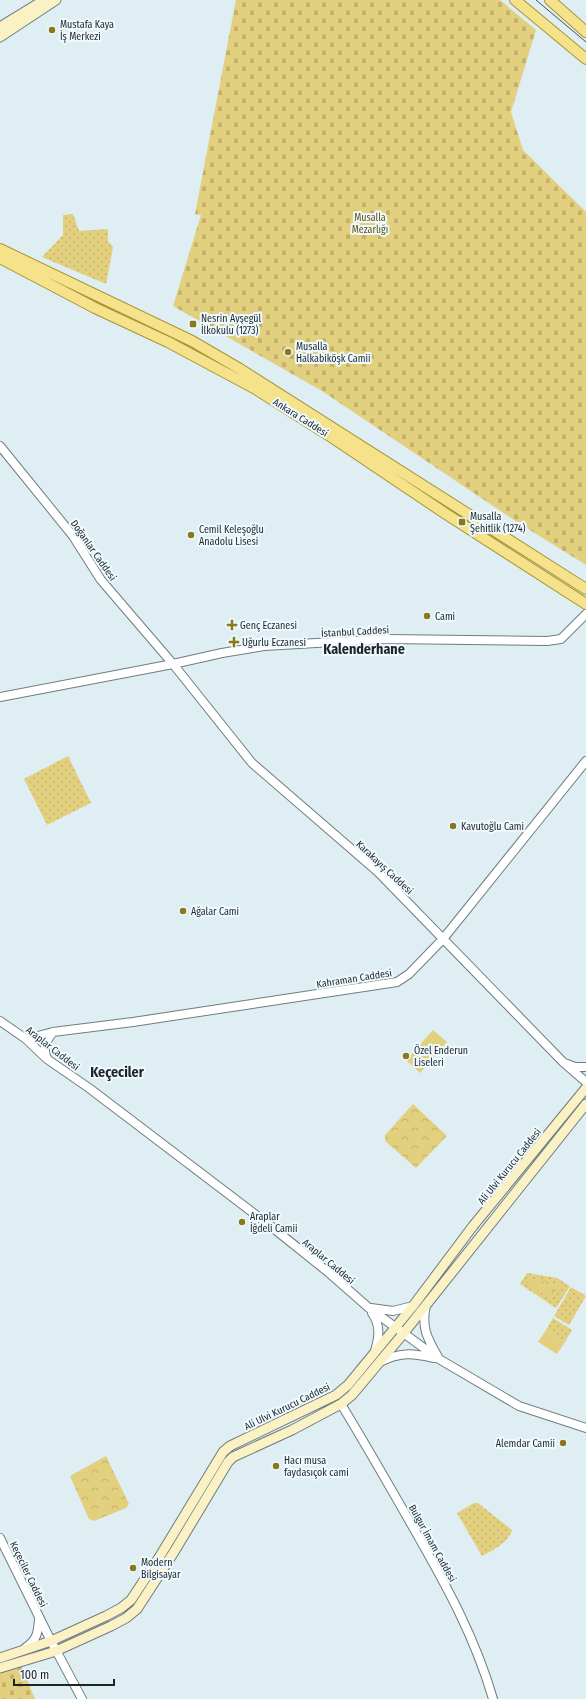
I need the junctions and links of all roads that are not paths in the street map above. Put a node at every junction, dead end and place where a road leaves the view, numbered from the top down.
1 (44, 0) edge
2 (56, 0) edge
3 (515, 0) edge
4 (550, 0) edge
5 (0, 27) edge
6 (586, 32) edge
7 (0, 37) edge
8 (586, 59) edge
9 (0, 250) edge
10 (0, 258) edge
11 (0, 446) edge
12 (586, 589) edge
13 (586, 604) edge
14 (586, 614) edge
15 (173, 664) junction
16 (0, 697) edge
17 (586, 762) edge
18 (443, 940) junction
19 (0, 1022) edge
20 (53, 1032) junction
21 (26, 1039) junction
22 (47, 1059) junction
23 (563, 1062) junction
24 (586, 1068) edge
25 (586, 1082) edge
26 (586, 1088) edge
27 (586, 1104) edge
28 (582, 1113) edge
29 (426, 1305) junction
30 (413, 1306) junction
31 (368, 1308) junction
32 (394, 1328) junction
33 (403, 1334) junction
34 (375, 1351) junction
35 (439, 1360) junction
36 (378, 1363) junction
37 (341, 1404) junction
38 (586, 1428) edge
39 (0, 1538) edge
40 (39, 1618) junction
41 (51, 1641) junction
42 (56, 1651) junction
43 (19, 1652) junction
44 (0, 1658) edge
45 (0, 1668) edge
46 (82, 1699) edge
47 (493, 1699) edge

1 - 5 main road
2 - 7 main road
3 - 8 main road
4 - 6 main road
9 - 12 main road, Ankara Caddesi
10 - 13 main road, Ankara Caddesi
11 - 15 street, Doğanlar Caddesi
14 - 15 street, İstanbul Caddesi
15 - 16 street, İstanbul Caddesi
15 - 18 street, Karakayış Caddesi
17 - 18 street, Kahraman Caddesi
18 - 20 street, Kahraman Caddesi
18 - 23 street, Karakayış Caddesi
19 - 21 street, Araplar Caddesi
20 - 21 street, Kahraman Caddesi
20 - 22 street
21 - 22 street, Araplar Caddesi
22 - 31 street, Araplar Caddesi
23 - 24 street
23 - 25 street, Karakayış Caddesi
26 - 30 main road, Ali Ulvi Kurucu Caddesi
27 - 28 main road, Ali Ulvi Kurucu Caddesi
28 - 29 main road, Ali Ulvi Kurucu Caddesi
29 - 33 main road, Ali Ulvi Kurucu Caddesi
29 - 35 street
30 - 31 street
30 - 32 main road, Ali Ulvi Kurucu Caddesi
31 - 32 street, Araplar Caddesi
31 - 34 street
32 - 33 street, Araplar Caddesi
32 - 34 main road, Ali Ulvi Kurucu Caddesi
33 - 35 street, Araplar Caddesi
33 - 36 main road, Ali Ulvi Kurucu Caddesi
34 - 41 main road, Ali Ulvi Kurucu Caddesi
35 - 36 street
35 - 38 street, Araplar Caddesi
36 - 37 main road, Ali Ulvi Kurucu Caddesi
37 - 42 main road, Ali Ulvi Kurucu Caddesi
37 - 47 street, Bulgur İmam Caddesi
39 - 40 street, Keçeciler Caddesi
40 - 41 street, Keçeciler Caddesi
40 - 43 street, Keçeciler Caddesi
41 - 42 street, Keçeciler Caddesi
41 - 43 main road, Ali Ulvi Kurucu Caddesi
42 - 45 main road, Ali Ulvi Kurucu Caddesi
42 - 46 street, Keçeciler Caddesi
43 - 44 main road, Ali Ulvi Kurucu Caddesi

